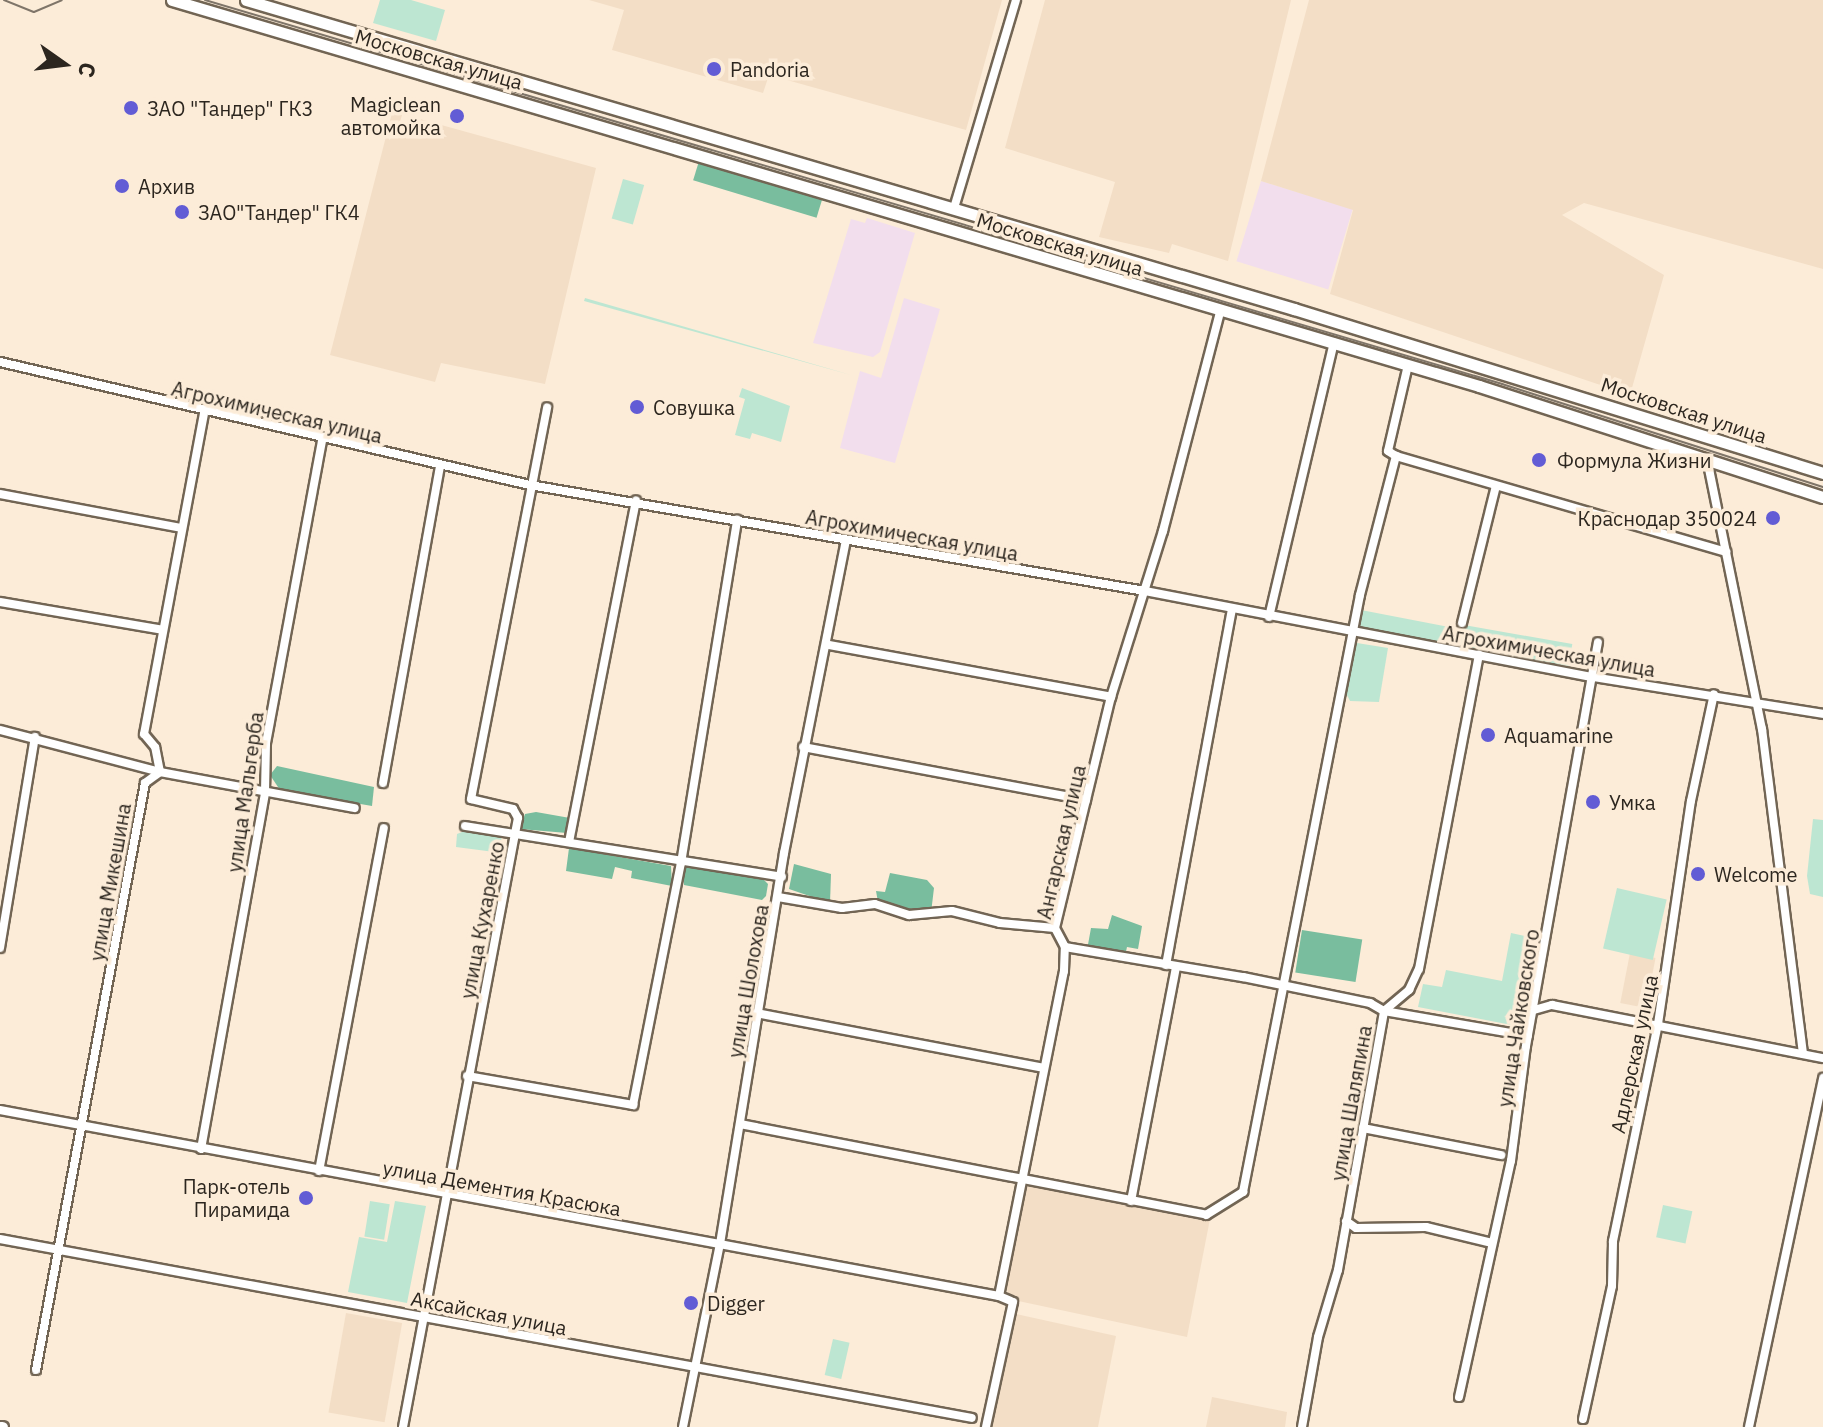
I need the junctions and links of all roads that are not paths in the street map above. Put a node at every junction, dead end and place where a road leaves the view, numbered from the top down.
1 (172, 0) edge
2 (246, 0) edge
3 (1016, 0) edge
4 (266, 6) junction
5 (291, 13) junction
6 (260, 26) junction
7 (285, 33) junction
8 (630, 113) junction
9 (625, 132) junction
10 (917, 198) junction
11 (959, 210) junction
12 (912, 217) junction
13 (954, 231) junction
14 (1221, 309) junction
15 (1334, 343) junction
16 (0, 362) edge
17 (1408, 365) junction
18 (547, 407) dead end
19 (204, 412) junction
20 (322, 440) junction
21 (1396, 456) junction
22 (1707, 458) junction
23 (440, 467) junction
24 (1823, 473) edge
25 (530, 485) junction
26 (1496, 486) junction
27 (0, 494) edge
28 (1823, 497) edge
29 (636, 501) junction
30 (737, 520) junction
31 (181, 528) junction
32 (846, 541) junction
33 (1726, 552) junction
34 (1145, 591) junction
35 (0, 602) edge
36 (1232, 610) junction
37 (1269, 617) junction
38 (1462, 623) dead end
39 (163, 630) junction
40 (1353, 634) junction
41 (1598, 642) dead end
42 (829, 645) junction
43 (1479, 655) junction
44 (1593, 677) junction
45 (1714, 694) junction
46 (1111, 697) junction
47 (1757, 702) junction
48 (1823, 714) edge
49 (0, 730) edge
50 (35, 737) junction
51 (803, 747) junction
52 (160, 772) junction
53 (383, 783) dead end
54 (265, 792) junction
55 (1086, 800) junction
56 (355, 808) dead end
57 (465, 826) dead end
58 (384, 828) dead end
59 (516, 835) junction
60 (569, 842) junction
61 (681, 863) junction
62 (782, 877) junction
63 (778, 897) junction
64 (1055, 928) junction
65 (1065, 947) junction
66 (0, 948) edge
67 (1166, 965) junction
68 (1176, 967) junction
69 (1281, 986) junction
70 (1534, 1010) junction
71 (1384, 1011) junction
72 (756, 1013) junction
73 (1658, 1024) junction
74 (1528, 1036) junction
75 (1803, 1053) junction
76 (1823, 1058) edge
77 (1043, 1068) junction
78 (467, 1076) junction
79 (1823, 1078) edge
80 (0, 1110) edge
81 (740, 1124) junction
82 (82, 1126) junction
83 (1363, 1128) junction
84 (201, 1149) junction
85 (1501, 1155) dead end
86 (319, 1171) junction
87 (1020, 1178) junction
88 (445, 1194) junction
89 (1131, 1201) junction
90 (1346, 1221) junction
91 (0, 1239) edge
92 (1492, 1243) junction
93 (720, 1244) junction
94 (59, 1250) junction
95 (999, 1296) junction
96 (424, 1317) junction
97 (695, 1368) junction
98 (36, 1370) dead end
99 (1459, 1397) dead end
100 (972, 1418) dead end
101 (1583, 1419) dead end
102 (403, 1427) edge
103 (683, 1427) edge
104 (986, 1427) edge
105 (1302, 1427) edge
106 (1749, 1427) edge

1 - 6 street, Московская улица
2 - 4 street, Московская улица
3 - 11 street
4 - 5 street, Московская улица
4 - 6 street
5 - 7 street
5 - 8 street, Московская улица
6 - 7 street, Московская улица
7 - 9 street, Московская улица
8 - 9 street
8 - 10 street, Московская улица
9 - 12 street, Московская улица
10 - 11 street, Московская улица
10 - 12 street
11 - 13 street
11 - 24 street, Московская улица
12 - 13 street, Московская улица
13 - 14 street, Московская улица
14 - 15 street, Московская улица
14 - 34 street, Ангарская улица
15 - 17 street, Московская улица
15 - 37 street
16 - 19 street, Агрохимическая улица
17 - 21 street
17 - 22 street, Московская улица
18 - 25 street, улица Кухаренко
19 - 20 street, Агрохимическая улица
19 - 31 street
20 - 23 street, Агрохимическая улица
20 - 54 street, улица Мальгерба
21 - 26 street
21 - 40 street
22 - 28 street, Московская улица
22 - 33 street
23 - 25 street, Агрохимическая улица
23 - 53 street
25 - 29 street, Агрохимическая улица
25 - 59 street, улица Кухаренко
26 - 33 street
26 - 38 street
27 - 31 street
29 - 30 street, Агрохимическая улица
29 - 60 street
30 - 32 street, Агрохимическая улица
30 - 61 street
31 - 39 street
32 - 34 street, Агрохимическая улица
32 - 42 street, улица Шолохова
33 - 47 street
34 - 36 street, Агрохимическая улица
34 - 46 street, Ангарская улица
35 - 39 street
36 - 37 street, Агрохимическая улица
36 - 67 street
37 - 40 street, Агрохимическая улица
39 - 52 street
40 - 43 street, Агрохимическая улица
40 - 69 street
41 - 44 street, улица Чайковского
42 - 46 street
42 - 51 street, улица Шолохова
43 - 44 street, Агрохимическая улица
43 - 71 street, улица Шаляпина
44 - 45 street, Агрохимическая улица
44 - 70 street, улица Чайковского
45 - 47 street, Агрохимическая улица
45 - 73 street, Адлерская улица
46 - 55 street, Ангарская улица
47 - 48 street, Агрохимическая улица
47 - 75 street
49 - 50 street
50 - 52 street
50 - 66 street
51 - 55 street
51 - 62 street, улица Шолохова
52 - 54 street
52 - 82 street, улица Микешина
54 - 56 street
54 - 84 street, улица Мальгерба
55 - 64 street, Ангарская улица
57 - 59 street
58 - 86 street
59 - 60 street
59 - 78 street, улица Кухаренко
60 - 61 street
61 - 62 street
61 - 78 street
62 - 63 street, улица Шолохова
63 - 64 street
63 - 72 street, улица Шолохова
64 - 65 street, Ангарская улица
65 - 67 street
65 - 77 street, Ангарская улица
67 - 68 street
68 - 69 street
68 - 89 street
69 - 71 street
69 - 89 street
70 - 73 street
70 - 74 street, улица Чайковского
71 - 74 street
71 - 83 street, улица Шаляпина
72 - 77 street
72 - 81 street, улица Шолохова
73 - 75 street
73 - 101 street, Адлерская улица
74 - 92 street, улица Чайковского
75 - 76 street
77 - 87 street, Ангарская улица
78 - 88 street, улица Кухаренко
79 - 106 street
80 - 82 street, улица Дементия Красюка
81 - 87 street
81 - 93 street, улица Шолохова
82 - 84 street, улица Дементия Красюка
82 - 94 street, улица Микешина
83 - 85 street
83 - 90 street, улица Шаляпина
84 - 86 street, улица Дементия Красюка
86 - 88 street, улица Дементия Красюка
87 - 89 street
87 - 95 street, Ангарская улица
88 - 93 street, улица Дементия Красюка
88 - 96 street, улица Кухаренко
90 - 92 street
90 - 105 street, улица Шаляпина
91 - 94 street, Аксайская улица
92 - 99 street, улица Чайковского
93 - 95 street, улица Дементия Красюка
93 - 97 street, улица Шолохова
94 - 96 street, Аксайская улица
94 - 98 street, улица Микешина
95 - 104 street, Ангарская улица
96 - 97 street, Аксайская улица
96 - 102 street, улица Кухаренко
97 - 100 street, Аксайская улица
97 - 103 street, улица Шолохова

